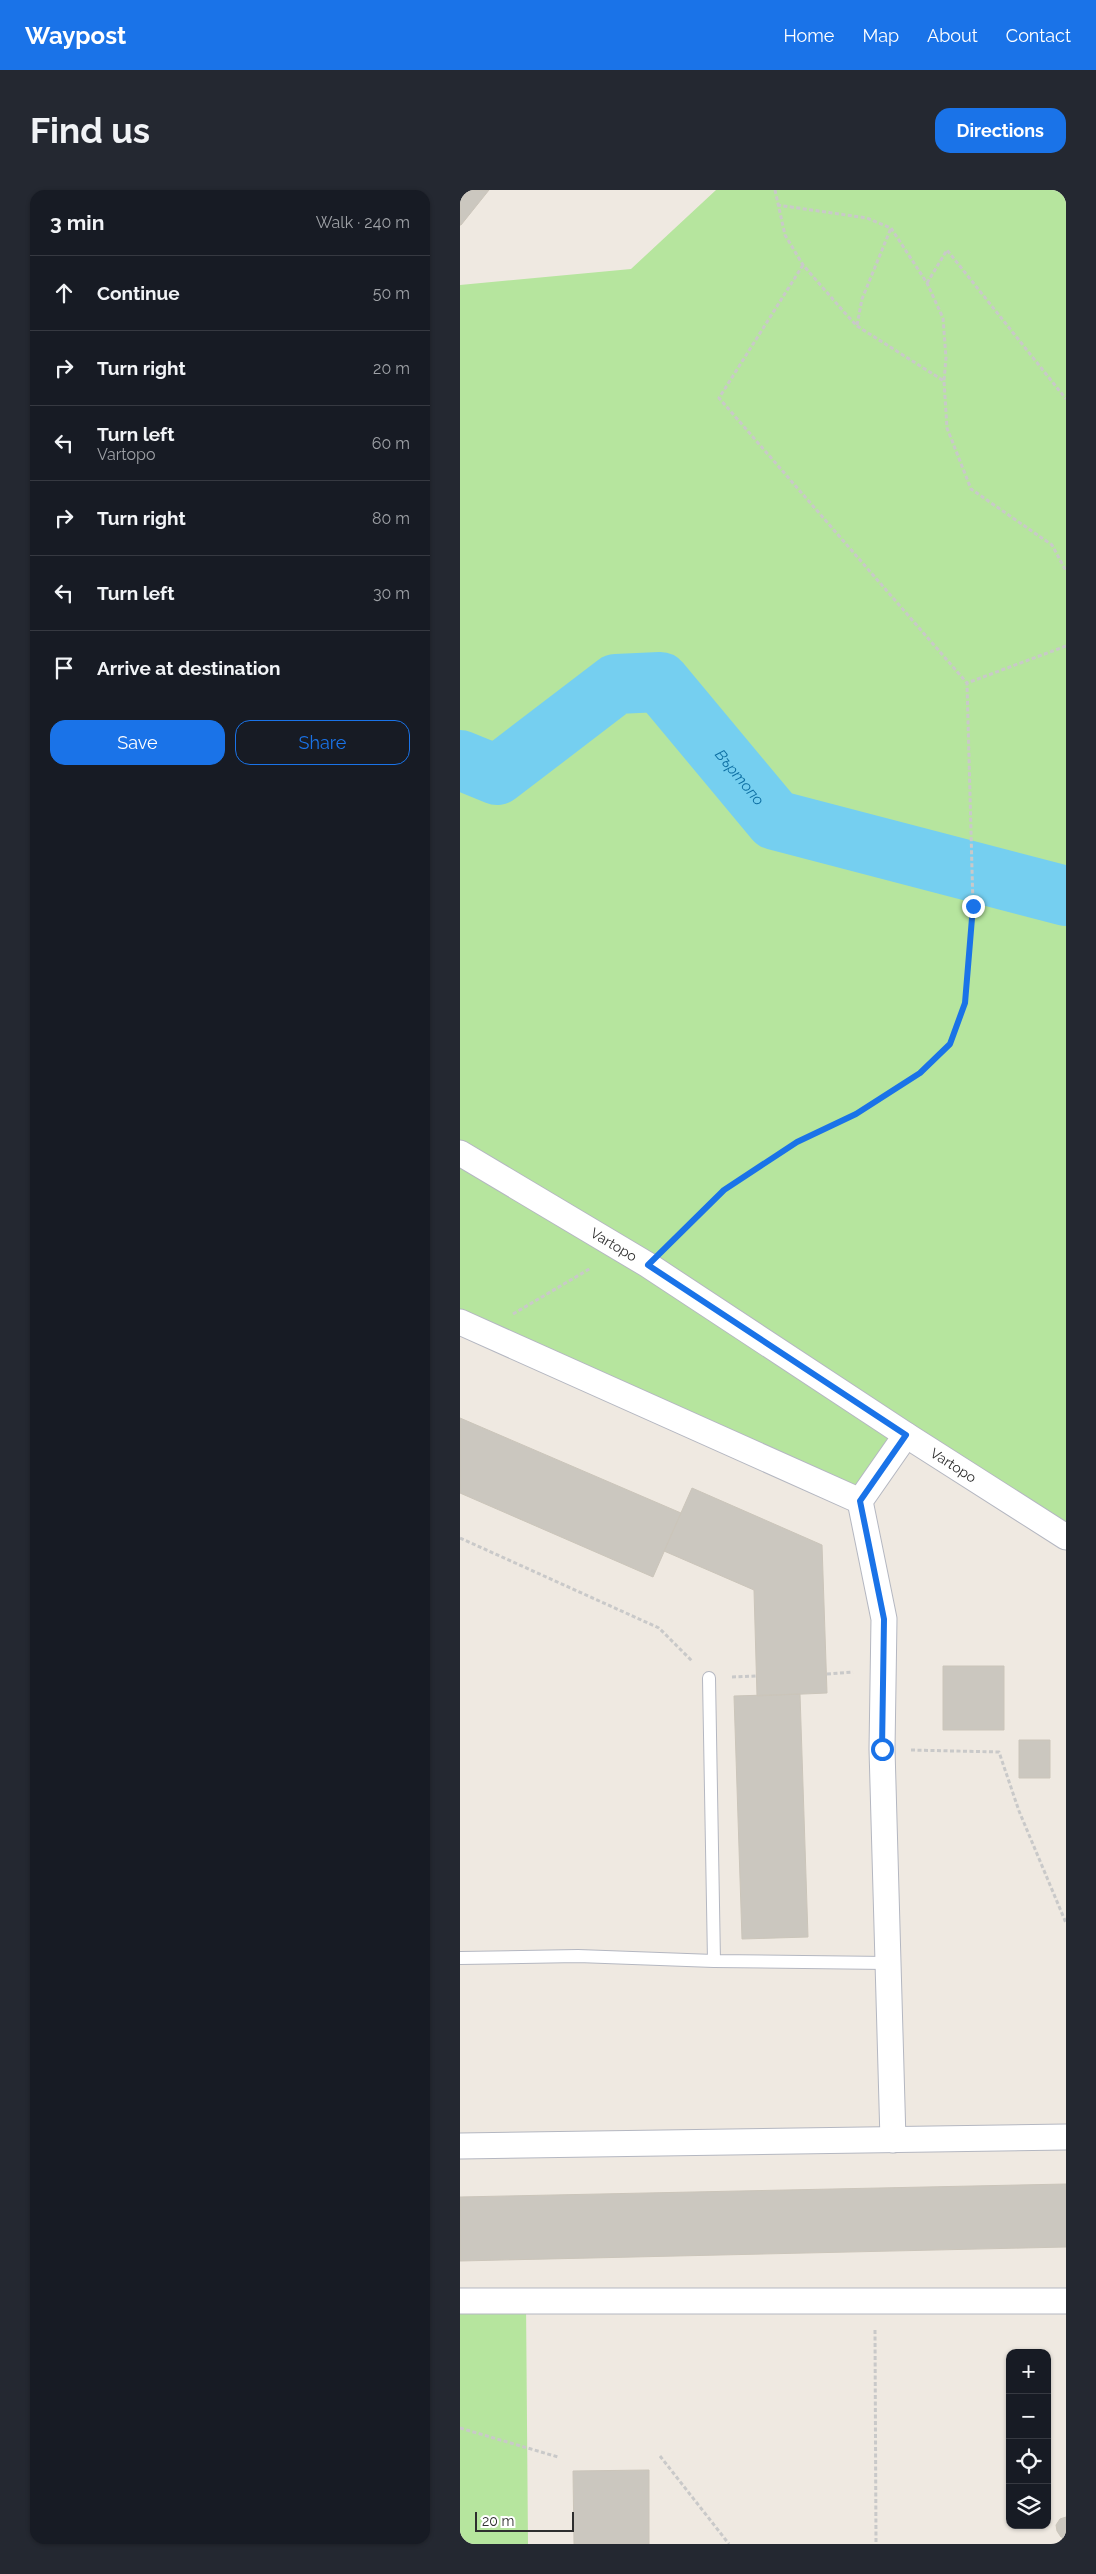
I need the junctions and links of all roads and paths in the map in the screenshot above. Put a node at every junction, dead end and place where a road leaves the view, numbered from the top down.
1 (774, 190) edge
2 (777, 205) junction
3 (891, 228) junction
4 (803, 265) junction
5 (927, 283) junction
6 (857, 326) junction
7 (944, 381) junction
8 (1066, 399) edge
9 (1066, 571) edge
10 (1066, 646) edge
11 (967, 683) junction
12 (460, 1154) edge
13 (648, 1265) junction
14 (598, 1267) dead end
15 (460, 1322) edge
16 (483, 1332) junction
17 (906, 1435) junction
18 (860, 1501) junction
19 (1066, 1537) edge
20 (460, 1538) edge
21 (708, 1678) joint
22 (882, 1749) junction
23 (1066, 1923) edge
24 (460, 1958) edge
25 (714, 1961) junction
26 (887, 1963) junction
27 (1066, 2137) edge
28 (893, 2140) junction
29 (460, 2146) edge
30 (460, 2301) edge
31 (875, 2301) junction
32 (1066, 2301) edge
33 (460, 2428) edge
34 (660, 2456) dead end
35 (558, 2457) dead end
36 (729, 2544) edge
37 (876, 2544) edge

1 - 2 path
2 - 3 path
2 - 4 path
3 - 5 path
3 - 6 path
4 - 6 path
4 - 11 path
5 - 7 path
5 - 8 path
6 - 7 path
7 - 9 path
10 - 11 path
11 - 13 path
12 - 13 street, Vartopo
13 - 17 street, Vartopo
14 - 16 path
15 - 16 street
16 - 18 street
17 - 18 street
17 - 19 street, Vartopo
18 - 22 street
20 - 21 path
21 - 25 lane
22 - 23 path
22 - 26 street
24 - 25 lane
25 - 26 lane
26 - 28 street
27 - 28 street
28 - 29 street
30 - 31 street
31 - 32 street
31 - 37 path
33 - 35 path
34 - 36 path

